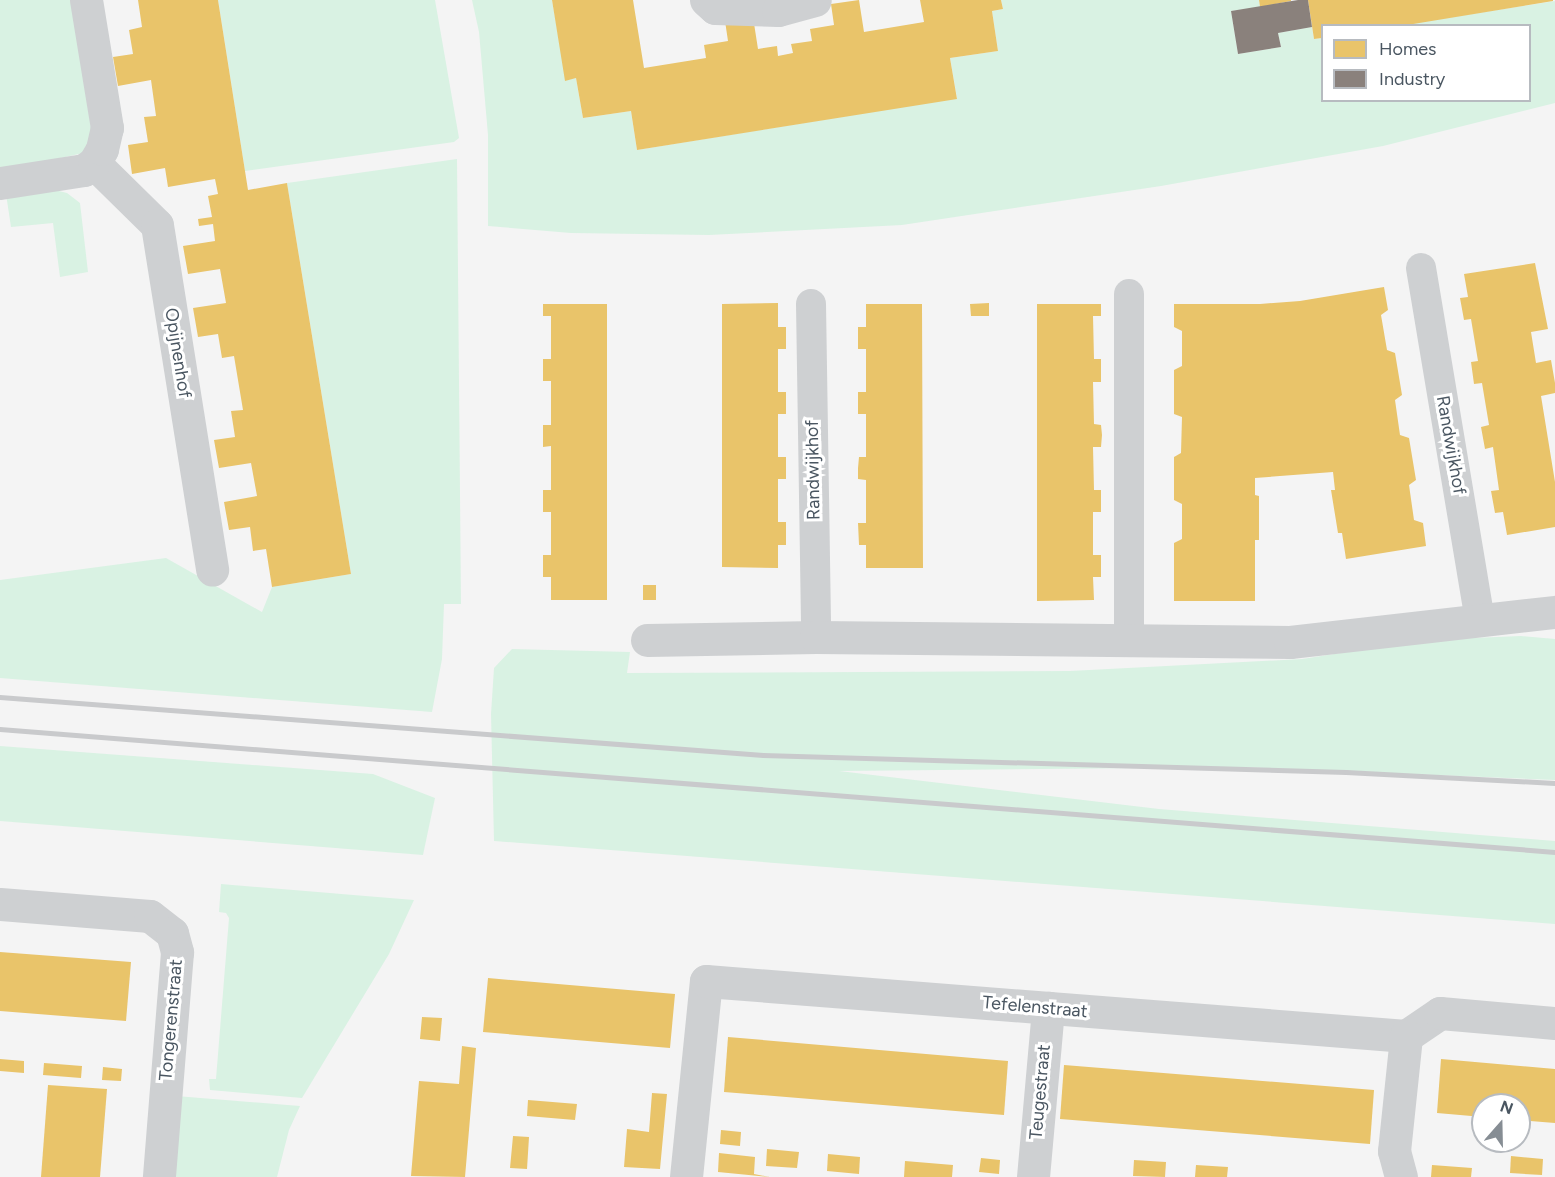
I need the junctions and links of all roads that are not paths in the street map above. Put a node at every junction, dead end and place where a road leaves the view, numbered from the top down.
1 (86, 0) edge
2 (706, 0) edge
3 (814, 0) edge
4 (94, 163) junction
5 (0, 183) edge
6 (1421, 268) dead end
7 (1129, 294) dead end
8 (810, 304) dead end
9 (212, 570) dead end
10 (1555, 612) edge
11 (1480, 622) junction
12 (816, 637) junction
13 (647, 640) dead end
14 (1129, 640) junction
15 (0, 904) edge
16 (1048, 1008) junction
17 (1555, 1023) edge
18 (1406, 1036) junction
19 (159, 1177) edge
20 (686, 1177) edge
21 (1033, 1177) edge
22 (1401, 1177) edge

1 - 4 street
2 - 3 street
4 - 5 street
4 - 9 street, Opijnenhof
6 - 11 street, Randwijkhof
7 - 14 street
8 - 12 street, Randwijkhof
10 - 11 street
11 - 14 street
12 - 13 street
12 - 14 street
15 - 19 street, Tongerenstraat
16 - 18 street, Tefelenstraat
16 - 20 street, Tefelenstraat
16 - 21 street, Teugestraat
17 - 18 street
18 - 22 street

